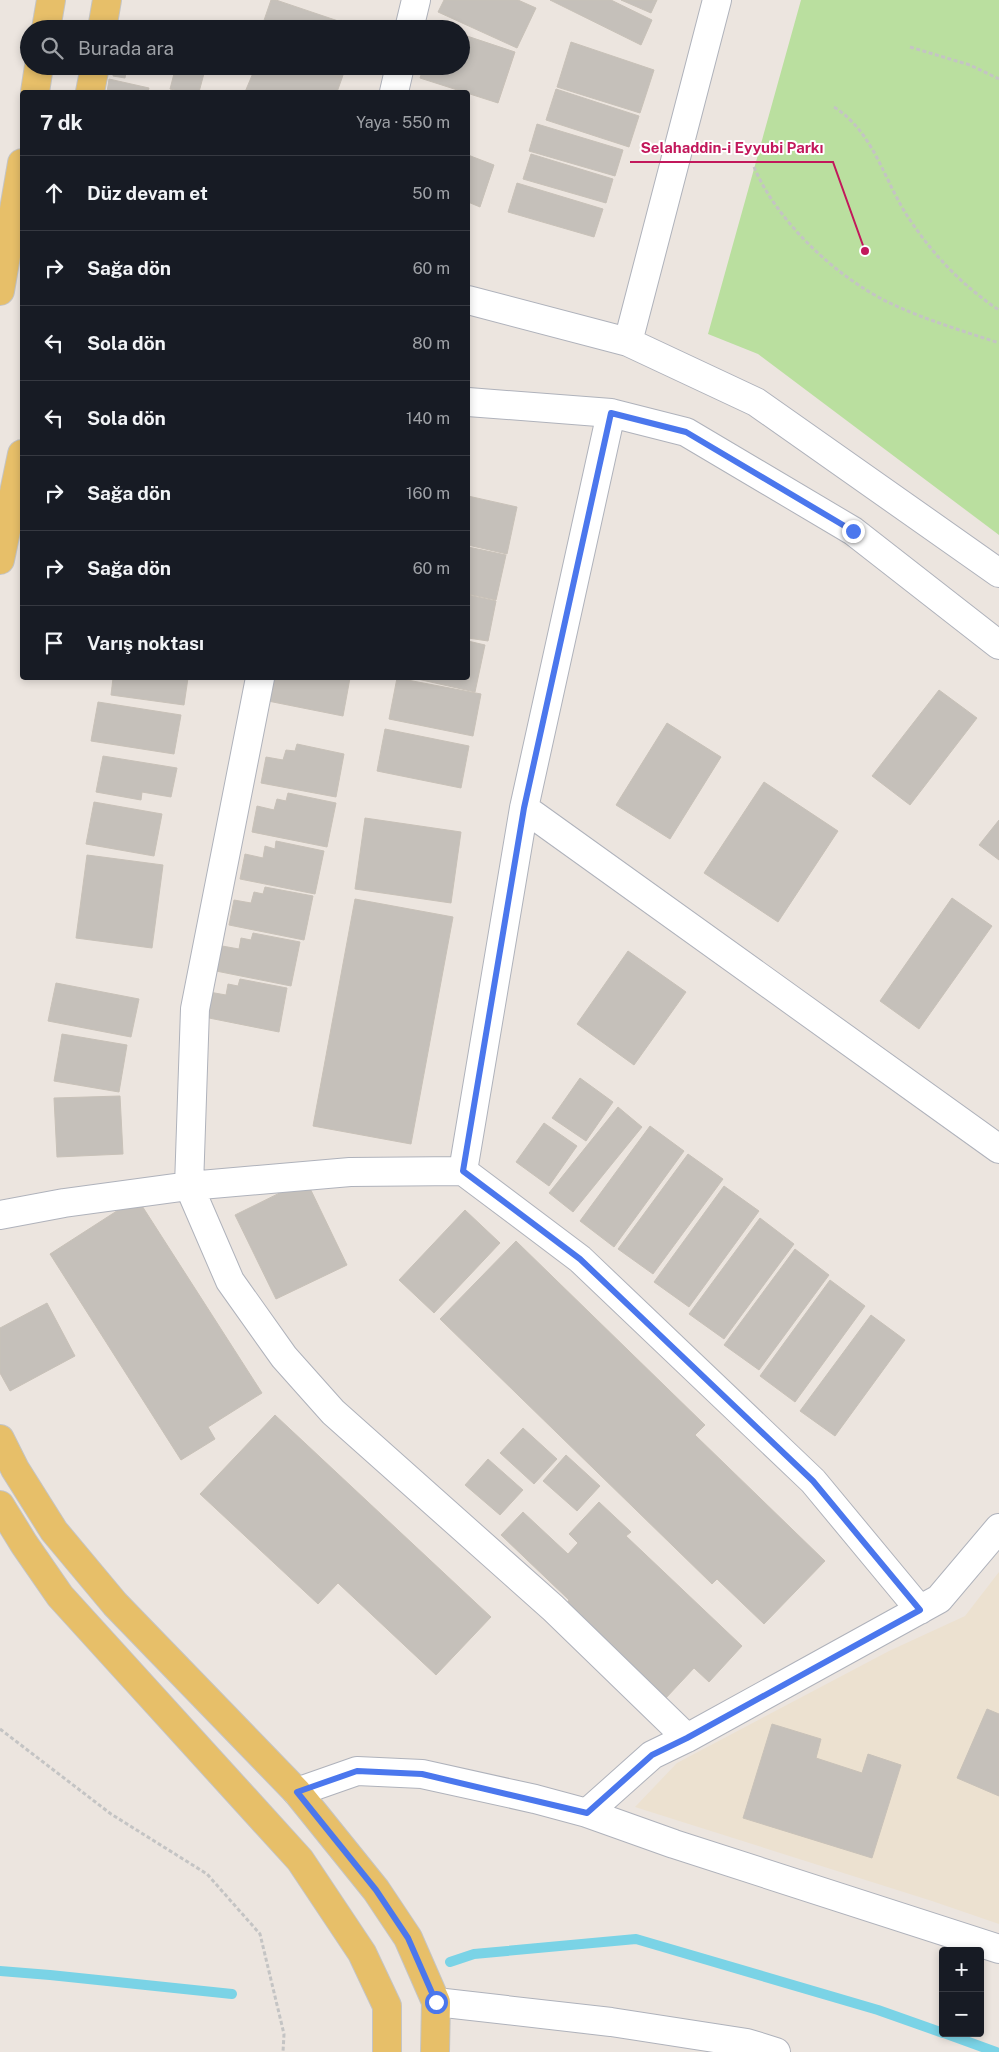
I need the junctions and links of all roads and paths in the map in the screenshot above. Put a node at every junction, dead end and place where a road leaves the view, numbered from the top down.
1 (51, 0) edge
2 (107, 0) edge
3 (416, 0) edge
4 (717, 0) edge
5 (48, 20) edge
6 (104, 20) edge
7 (411, 20) edge
8 (910, 47) dead end
9 (38, 75) edge
10 (93, 75) edge
11 (398, 75) edge
12 (999, 79) edge
13 (35, 90) edge
14 (90, 90) edge
15 (394, 90) edge
16 (834, 107) dead end
17 (754, 167) dead end
18 (20, 175) edge
19 (0, 291) edge
20 (470, 301) edge
21 (999, 310) edge
22 (628, 342) junction
23 (999, 343) edge
24 (470, 402) edge
25 (611, 413) junction
26 (20, 464) edge
27 (0, 560) edge
28 (999, 573) edge
29 (999, 645) edge
30 (260, 680) edge
31 (524, 808) junction
32 (999, 1149) edge
33 (463, 1171) junction
34 (189, 1186) junction
35 (0, 1215) edge
36 (0, 1439) edge
37 (0, 1505) edge
38 (999, 1528) edge
39 (920, 1610) junction
40 (0, 1729) edge
41 (687, 1738) junction
42 (297, 1792) junction
43 (587, 1813) junction
44 (999, 1949) edge
45 (436, 2002) junction
46 (282, 2052) edge
47 (387, 2052) edge
48 (435, 2052) edge
49 (776, 2052) edge

1 - 5 main road
2 - 6 main road
3 - 7 street
4 - 22 street
8 - 12 path
9 - 13 main road
10 - 14 main road
11 - 15 street
16 - 21 path
17 - 23 path
18 - 19 main road
20 - 22 street
22 - 28 street
24 - 25 street
25 - 29 street
25 - 31 street
26 - 27 main road
30 - 34 street
31 - 32 street
31 - 33 street
33 - 34 street
33 - 39 street
34 - 35 street
34 - 41 street
36 - 42 main road
37 - 47 main road
38 - 39 street
39 - 41 street
40 - 46 path
41 - 43 street
42 - 43 street
42 - 45 main road
43 - 44 street
45 - 48 main road
45 - 49 street

